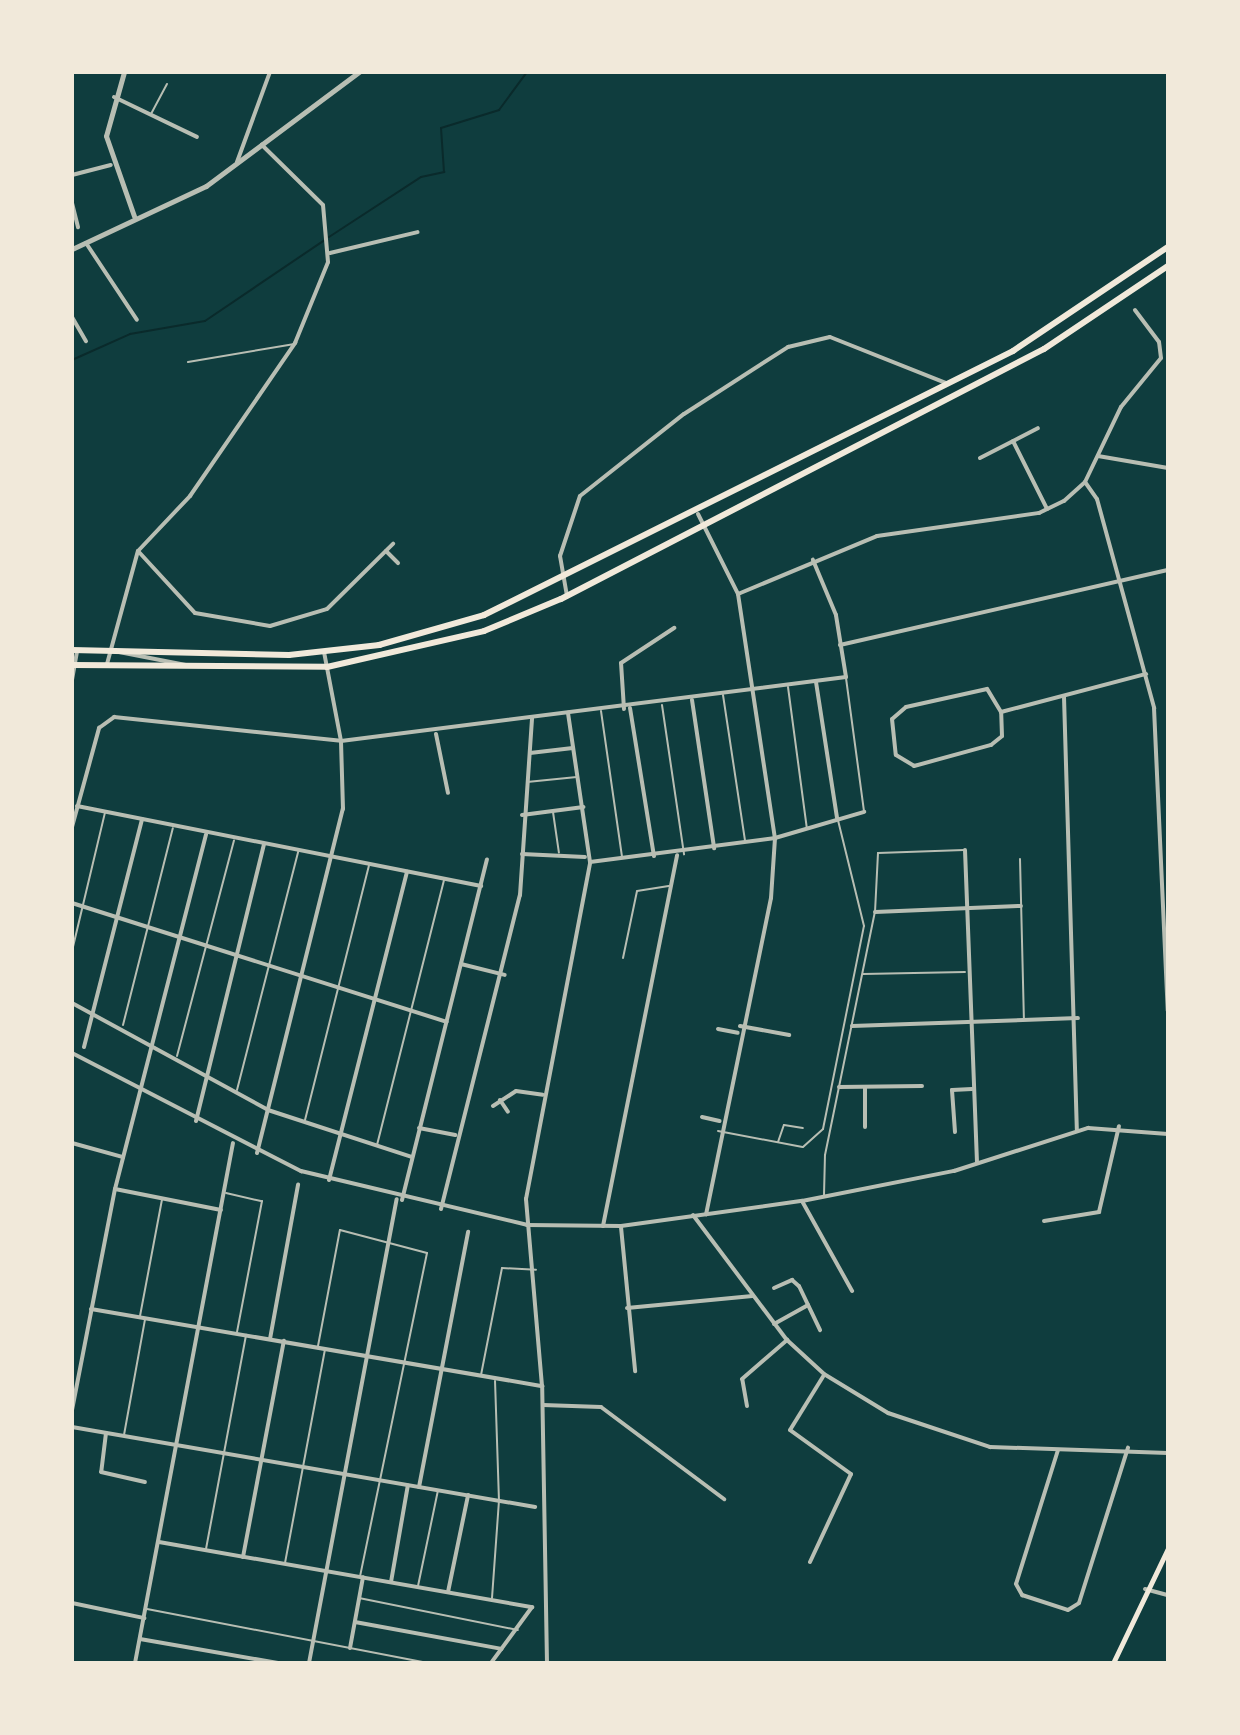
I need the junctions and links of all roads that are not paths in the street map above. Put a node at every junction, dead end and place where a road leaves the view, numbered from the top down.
1 (124, 72) edge
2 (270, 72) edge
3 (359, 72) edge
4 (167, 84) dead end
5 (114, 97) junction
6 (151, 115) junction
7 (197, 137) dead end
8 (262, 145) junction
9 (237, 162) junction
10 (111, 165) junction
11 (72, 175) edge
12 (72, 203) edge
13 (134, 216) junction
14 (78, 227) dead end
15 (418, 232) dead end
16 (86, 243) junction
17 (1168, 247) edge
18 (72, 249) edge
19 (330, 251) junction
20 (1148, 262) junction
21 (1168, 266) edge
22 (1157, 274) junction
23 (1085, 308) junction
24 (1135, 310) dead end
25 (72, 317) edge
26 (137, 320) dead end
27 (1092, 320) junction
28 (86, 341) dead end
29 (295, 343) junction
30 (188, 362) dead end
31 (946, 383) junction
32 (953, 396) junction
33 (1038, 428) dead end
34 (1013, 441) junction
35 (1098, 456) junction
36 (980, 458) dead end
37 (1168, 468) edge
38 (1085, 482) junction
39 (1047, 509) junction
40 (698, 514) junction
41 (704, 526) junction
42 (393, 544) dead end
43 (138, 551) junction
44 (386, 551) junction
45 (813, 560) junction
46 (398, 563) dead end
47 (1168, 570) edge
48 (1120, 580) junction
49 (561, 583) junction
50 (738, 594) junction
51 (567, 596) junction
52 (674, 628) dead end
53 (840, 645) junction
54 (113, 649) junction
55 (75, 650) edge
56 (324, 652) junction
57 (107, 664) junction
58 (73, 665) edge
59 (327, 667) junction
60 (198, 670) junction
61 (1146, 674) junction
62 (846, 677) junction
63 (72, 680) edge
64 (816, 682) junction
65 (788, 687) junction
66 (754, 691) junction
67 (723, 695) junction
68 (1064, 697) junction
69 (692, 700) junction
70 (662, 705) junction
71 (627, 709) junction
72 (601, 711) junction
73 (1001, 712) junction
74 (568, 713) junction
75 (532, 718) junction
76 (436, 734) junction
77 (341, 741) junction
78 (573, 748) junction
79 (530, 753) junction
80 (578, 777) junction
81 (526, 782) junction
82 (448, 793) dead end
83 (77, 806) junction
84 (583, 807) junction
85 (105, 811) junction
86 (553, 811) junction
87 (864, 812) joint
88 (522, 815) junction
89 (142, 819) junction
90 (837, 819) junction
91 (72, 827) edge
92 (173, 827) junction
93 (807, 829) junction
94 (206, 834) junction
95 (235, 838) junction
96 (775, 838) junction
97 (745, 843) junction
98 (264, 844) junction
99 (714, 848) junction
100 (965, 850) joint
101 (298, 851) junction
102 (522, 854) junction
103 (684, 854) junction
104 (559, 855) junction
105 (677, 855) junction
106 (332, 857) junction
107 (654, 857) junction
108 (487, 859) dead end
109 (588, 859) junction
110 (1020, 859) dead end
111 (623, 860) junction
112 (369, 865) junction
113 (407, 872) junction
114 (444, 879) junction
115 (481, 886) junction
116 (670, 886) junction
117 (72, 903) edge
118 (1021, 906) junction
119 (83, 907) junction
120 (964, 909) junction
121 (875, 912) junction
122 (117, 918) junction
123 (147, 928) junction
124 (179, 937) junction
125 (205, 945) junction
126 (72, 951) edge
127 (235, 956) junction
128 (623, 958) dead end
129 (461, 964) junction
130 (267, 966) junction
131 (965, 972) junction
132 (862, 974) junction
133 (505, 975) junction
134 (302, 976) junction
135 (339, 988) junction
136 (373, 999) junction
137 (72, 1003) edge
138 (410, 1011) junction
139 (1168, 1011) edge
140 (93, 1012) junction
141 (1078, 1018) junction
142 (1024, 1020) junction
143 (447, 1022) junction
144 (968, 1022) junction
145 (123, 1025) junction
146 (740, 1026) junction
147 (852, 1026) junction
148 (718, 1029) dead end
149 (738, 1033) junction
150 (789, 1035) dead end
151 (153, 1042) junction
152 (72, 1053) edge
153 (177, 1056) junction
154 (81, 1057) junction
155 (205, 1074) junction
156 (922, 1086) dead end
157 (839, 1087) junction
158 (865, 1087) junction
159 (140, 1088) junction
160 (972, 1089) junction
161 (237, 1093) junction
162 (543, 1095) junction
163 (500, 1100) junction
164 (493, 1106) dead end
165 (268, 1110) junction
166 (508, 1112) dead end
167 (702, 1117) dead end
168 (196, 1121) junction
169 (720, 1121) junction
170 (305, 1122) junction
171 (1119, 1126) junction
172 (865, 1127) dead end
173 (419, 1128) junction
174 (803, 1128) dead end
175 (718, 1131) junction
176 (1077, 1131) junction
177 (955, 1132) dead end
178 (1167, 1133) edge
179 (340, 1134) junction
180 (455, 1135) junction
181 (233, 1142) junction
182 (778, 1142) junction
183 (72, 1143) edge
184 (376, 1146) junction
185 (257, 1153) junction
186 (123, 1157) junction
187 (412, 1157) junction
188 (978, 1165) junction
189 (329, 1180) junction
190 (298, 1185) dead end
191 (115, 1189) junction
192 (224, 1193) junction
193 (824, 1196) junction
194 (162, 1198) junction
195 (399, 1199) junction
196 (802, 1201) junction
197 (441, 1209) junction
198 (221, 1210) junction
199 (706, 1214) junction
200 (693, 1215) junction
201 (1044, 1221) dead end
202 (527, 1225) junction
203 (603, 1226) junction
204 (621, 1226) junction
205 (468, 1232) dead end
206 (388, 1242) junction
207 (536, 1270) junction
208 (774, 1288) dead end
209 (852, 1291) dead end
210 (752, 1296) junction
211 (808, 1305) junction
212 (91, 1308) junction
213 (626, 1308) junction
214 (143, 1317) junction
215 (774, 1324) junction
216 (201, 1327) junction
217 (820, 1330) dead end
218 (237, 1334) junction
219 (247, 1335) junction
220 (270, 1339) junction
221 (787, 1340) junction
222 (284, 1341) junction
223 (318, 1347) junction
224 (325, 1349) junction
225 (365, 1355) junction
226 (405, 1362) junction
227 (443, 1369) junction
228 (635, 1371) dead end
229 (824, 1374) junction
230 (481, 1375) junction
231 (495, 1378) junction
232 (542, 1386) junction
233 (543, 1405) junction
234 (747, 1406) dead end
235 (72, 1410) edge
236 (72, 1427) edge
237 (106, 1433) junction
238 (124, 1436) junction
239 (178, 1445) junction
240 (1128, 1448) junction
241 (1058, 1450) junction
242 (224, 1453) junction
243 (1168, 1453) edge
244 (262, 1460) junction
245 (302, 1467) junction
246 (343, 1474) junction
247 (379, 1480) junction
248 (145, 1482) dead end
249 (408, 1485) junction
250 (419, 1487) junction
251 (438, 1490) junction
252 (468, 1495) junction
253 (724, 1499) dead end
254 (499, 1501) junction
255 (535, 1507) dead end
256 (159, 1542) junction
257 (1168, 1548) edge
258 (205, 1550) junction
259 (243, 1557) junction
260 (810, 1562) dead end
261 (285, 1564) junction
262 (325, 1571) junction
263 (361, 1577) junction
264 (391, 1582) junction
265 (418, 1587) junction
266 (1145, 1589) junction
267 (448, 1592) junction
268 (1168, 1595) edge
269 (359, 1598) junction
270 (492, 1600) junction
271 (72, 1603) edge
272 (146, 1608) junction
273 (144, 1618) junction
274 (355, 1622) junction
275 (518, 1630) junction
276 (140, 1639) junction
277 (313, 1641) junction
278 (350, 1648) junction
279 (503, 1649) junction
280 (135, 1663) edge
281 (278, 1663) edge
282 (309, 1663) edge
283 (428, 1663) edge
284 (491, 1663) edge
285 (536, 1663) edge
286 (547, 1663) edge
287 (1113, 1663) edge

1 - 5 street
2 - 9 street
3 - 8 street
4 - 6 lane
5 - 6 street
5 - 10 street
6 - 7 street
8 - 9 street
8 - 19 street
9 - 13 street
10 - 11 street
10 - 13 street
12 - 14 street
13 - 16 street
15 - 19 street
16 - 18 street
16 - 26 street
17 - 20 highway
19 - 29 street
20 - 22 highway
20 - 23 highway
21 - 22 highway
22 - 27 highway
23 - 27 highway
23 - 31 highway
24 - 35 street
25 - 28 street
27 - 32 highway
29 - 30 lane
29 - 43 street
31 - 32 highway
31 - 40 highway
31 - 49 street
32 - 41 highway
33 - 34 street
34 - 36 street
34 - 39 street
35 - 37 street
35 - 38 street
38 - 39 street
38 - 48 street
39 - 45 street
40 - 41 street
40 - 49 highway
41 - 50 street
41 - 51 highway
42 - 44 street
43 - 44 street
43 - 54 street
44 - 46 street
45 - 50 street
45 - 53 street
47 - 48 street
48 - 53 street
48 - 61 street
49 - 51 street
49 - 56 highway
50 - 66 street
51 - 59 highway
52 - 71 street
53 - 62 street
54 - 55 highway
54 - 56 highway
54 - 57 street
54 - 60 street
55 - 58 street
56 - 59 street
57 - 58 highway
57 - 60 highway
58 - 63 street
59 - 60 highway
59 - 77 street
61 - 68 street
61 - 139 street
62 - 64 street
62 - 87 lane
64 - 65 street
64 - 90 street
65 - 66 street
65 - 93 lane
66 - 67 street
66 - 96 street
67 - 69 street
67 - 97 lane
68 - 73 street
68 - 141 street
69 - 70 street
69 - 99 street
70 - 71 street
70 - 103 lane
71 - 72 street
71 - 107 street
72 - 74 street
72 - 111 lane
73 - 73 street
74 - 75 street
74 - 78 street
75 - 76 street
75 - 79 street
76 - 77 street
76 - 82 street
77 - 83 street
77 - 106 street
78 - 79 street
78 - 80 street
79 - 81 street
80 - 81 lane
80 - 84 street
81 - 88 street
83 - 85 street
83 - 91 street
84 - 86 street
84 - 109 street
85 - 89 street
85 - 119 lane
86 - 88 street
86 - 104 lane
87 - 90 street
88 - 102 street
89 - 92 street
89 - 122 street
90 - 93 street
90 - 182 lane
92 - 94 street
92 - 123 lane
93 - 96 street
94 - 95 street
94 - 124 street
95 - 98 street
95 - 125 lane
96 - 97 street
96 - 146 street
97 - 99 street
98 - 101 street
98 - 127 street
99 - 103 street
100 - 120 street
100 - 121 lane
101 - 106 street
101 - 130 lane
102 - 104 street
102 - 133 street
103 - 105 street
104 - 109 street
105 - 107 street
105 - 116 street
106 - 112 street
106 - 134 street
107 - 111 street
108 - 115 street
109 - 111 street
109 - 162 street
110 - 118 lane
112 - 113 street
112 - 135 lane
113 - 114 street
113 - 136 street
114 - 115 street
114 - 138 lane
115 - 129 street
116 - 128 lane
116 - 203 street
117 - 119 street
118 - 120 street
118 - 142 lane
119 - 122 street
119 - 126 lane
120 - 121 street
120 - 131 street
121 - 132 lane
122 - 123 street
122 - 140 street
123 - 124 street
123 - 145 lane
124 - 125 street
124 - 151 street
125 - 127 street
125 - 153 lane
127 - 130 street
127 - 155 street
129 - 133 street
129 - 143 street
130 - 134 street
130 - 161 lane
131 - 132 lane
131 - 144 street
132 - 147 lane
133 - 180 street
134 - 135 street
134 - 165 street
135 - 136 street
135 - 170 lane
136 - 138 street
136 - 179 street
137 - 140 street
138 - 143 street
138 - 184 lane
140 - 145 street
140 - 154 street
141 - 142 street
141 - 176 street
142 - 144 street
143 - 173 street
144 - 147 street
144 - 160 street
145 - 151 street
146 - 149 street
146 - 150 street
147 - 157 lane
148 - 149 street
149 - 169 street
151 - 153 street
151 - 159 street
152 - 154 street
153 - 155 street
154 - 159 street
155 - 161 street
155 - 168 street
156 - 158 street
157 - 158 street
157 - 193 lane
158 - 172 street
159 - 168 street
159 - 186 street
160 - 177 street
160 - 188 street
161 - 165 street
162 - 163 street
162 - 202 street
163 - 164 street
163 - 166 street
165 - 170 street
165 - 185 street
167 - 169 street
168 - 181 street
169 - 175 street
170 - 179 street
171 - 176 street
171 - 178 street
171 - 201 street
173 - 180 street
173 - 187 street
174 - 182 lane
175 - 182 lane
175 - 199 street
176 - 188 street
179 - 184 street
179 - 189 street
180 - 197 street
181 - 185 street
181 - 192 street
183 - 186 street
184 - 187 street
185 - 189 street
186 - 191 street
187 - 195 street
188 - 193 street
189 - 195 street
190 - 220 street
191 - 194 street
191 - 212 street
192 - 198 street
192 - 218 lane
193 - 196 street
194 - 198 street
194 - 214 lane
195 - 197 street
195 - 206 street
196 - 199 street
196 - 209 street
197 - 202 street
198 - 216 street
199 - 200 street
200 - 204 street
200 - 210 street
202 - 203 street
202 - 207 street
203 - 204 street
204 - 213 street
205 - 227 street
206 - 223 lane
206 - 225 street
206 - 226 lane
207 - 230 lane
207 - 232 street
208 - 211 street
210 - 213 street
210 - 215 street
211 - 215 street
211 - 217 street
212 - 214 street
212 - 235 street
213 - 228 street
214 - 216 street
214 - 238 lane
215 - 221 street
216 - 218 street
216 - 239 street
218 - 219 street
219 - 220 street
219 - 242 lane
220 - 222 street
221 - 229 street
221 - 234 street
222 - 223 street
222 - 244 street
223 - 224 street
224 - 225 street
224 - 245 lane
225 - 226 street
225 - 246 street
226 - 227 street
226 - 247 lane
227 - 230 street
227 - 250 street
229 - 241 street
229 - 260 street
230 - 231 street
231 - 232 street
231 - 254 lane
232 - 233 street
233 - 253 street
233 - 286 street
236 - 237 street
237 - 238 street
237 - 248 street
238 - 239 street
239 - 242 street
239 - 256 street
240 - 241 street
240 - 241 street
240 - 243 street
242 - 244 street
242 - 258 lane
244 - 245 street
244 - 259 street
245 - 246 street
245 - 261 lane
246 - 247 street
246 - 262 street
247 - 249 street
247 - 263 lane
249 - 250 street
249 - 264 street
250 - 251 street
251 - 252 street
251 - 265 lane
252 - 254 street
252 - 267 street
254 - 255 street
254 - 270 lane
256 - 258 street
256 - 272 street
257 - 266 main road
258 - 259 street
259 - 261 street
261 - 262 street
262 - 263 street
262 - 277 street
263 - 264 street
263 - 269 street
264 - 265 street
265 - 267 street
266 - 268 street
266 - 287 main road
267 - 270 street
269 - 274 street
269 - 275 lane
270 - 275 street
271 - 273 street
272 - 273 street
272 - 277 lane
273 - 276 street
274 - 278 street
274 - 279 street
275 - 279 street
276 - 280 street
276 - 281 street
277 - 278 lane
277 - 282 street
278 - 283 lane
279 - 284 street
285 - 286 lane

